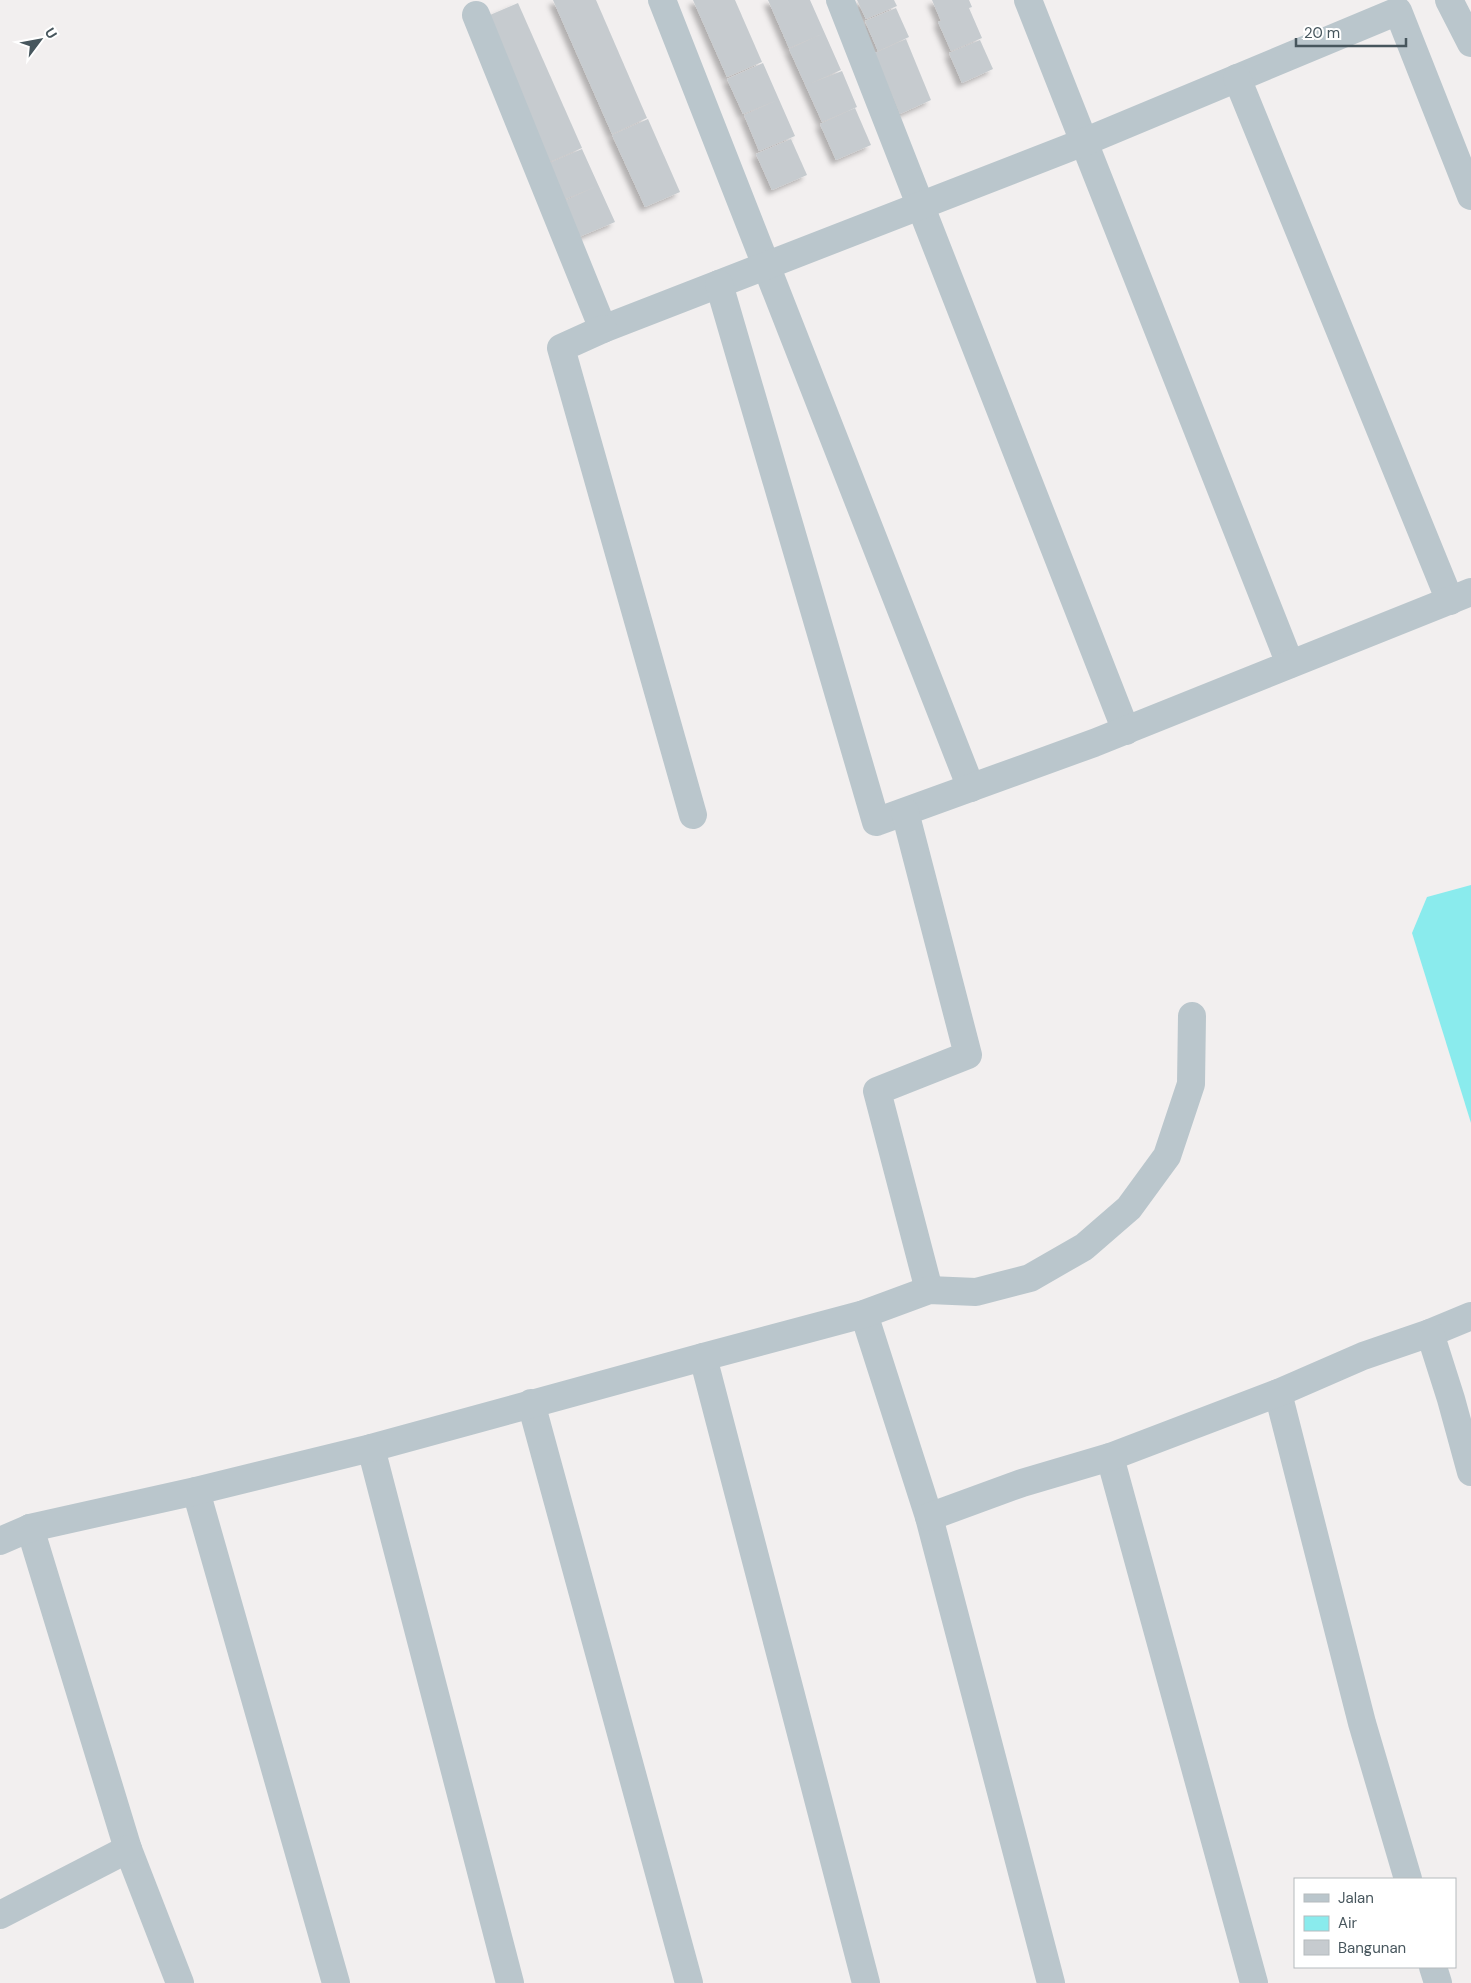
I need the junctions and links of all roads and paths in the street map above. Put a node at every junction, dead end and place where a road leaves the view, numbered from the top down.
1 (662, 0) edge
2 (840, 0) edge
3 (1028, 0) edge
4 (1449, 0) edge
5 (476, 15) dead end
6 (1471, 44) edge
7 (1237, 78) junction
8 (1084, 142) junction
9 (1471, 196) edge
10 (920, 206) junction
11 (765, 267) junction
12 (719, 284) junction
13 (603, 328) junction
14 (1460, 597) edge
15 (1290, 664) junction
16 (1126, 731) junction
17 (971, 788) junction
18 (905, 812) junction
19 (693, 815) dead end
20 (1192, 1016) dead end
21 (929, 1290) junction
22 (864, 1314) junction
23 (1471, 1316) edge
24 (1430, 1333) junction
25 (703, 1356) junction
26 (1278, 1393) junction
27 (531, 1403) junction
28 (371, 1448) junction
29 (1110, 1457) junction
30 (1471, 1472) edge
31 (196, 1491) junction
32 (929, 1517) junction
33 (30, 1528) junction
34 (0, 1541) edge
35 (128, 1849) junction
36 (1408, 1878) edge
37 (0, 1915) edge
38 (1433, 1968) edge
39 (180, 1983) edge
40 (336, 1983) edge
41 (510, 1983) edge
42 (689, 1983) edge
43 (866, 1983) edge
44 (1051, 1983) edge
45 (1254, 1983) edge
46 (1438, 1983) edge

1 - 11 street
2 - 10 street
3 - 8 street
4 - 6 street
5 - 13 street
7 - 8 street
7 - 9 street
7 - 14 street
8 - 10 street
8 - 15 street
10 - 11 street
10 - 16 street
11 - 12 street
11 - 17 street
12 - 13 street
12 - 18 street
13 - 19 street
14 - 15 street
15 - 16 street
16 - 17 street
17 - 18 street
18 - 21 street
20 - 21 street
21 - 22 street
22 - 25 street
22 - 32 street
23 - 24 street
24 - 26 street
24 - 30 street
25 - 27 street
25 - 43 street
26 - 29 street
26 - 36 street
27 - 28 street
27 - 42 street
28 - 31 street
28 - 41 street
29 - 32 street
29 - 45 street
31 - 33 street
31 - 40 street
32 - 44 street
33 - 34 street
33 - 35 street
35 - 37 street
35 - 39 street
38 - 46 street

